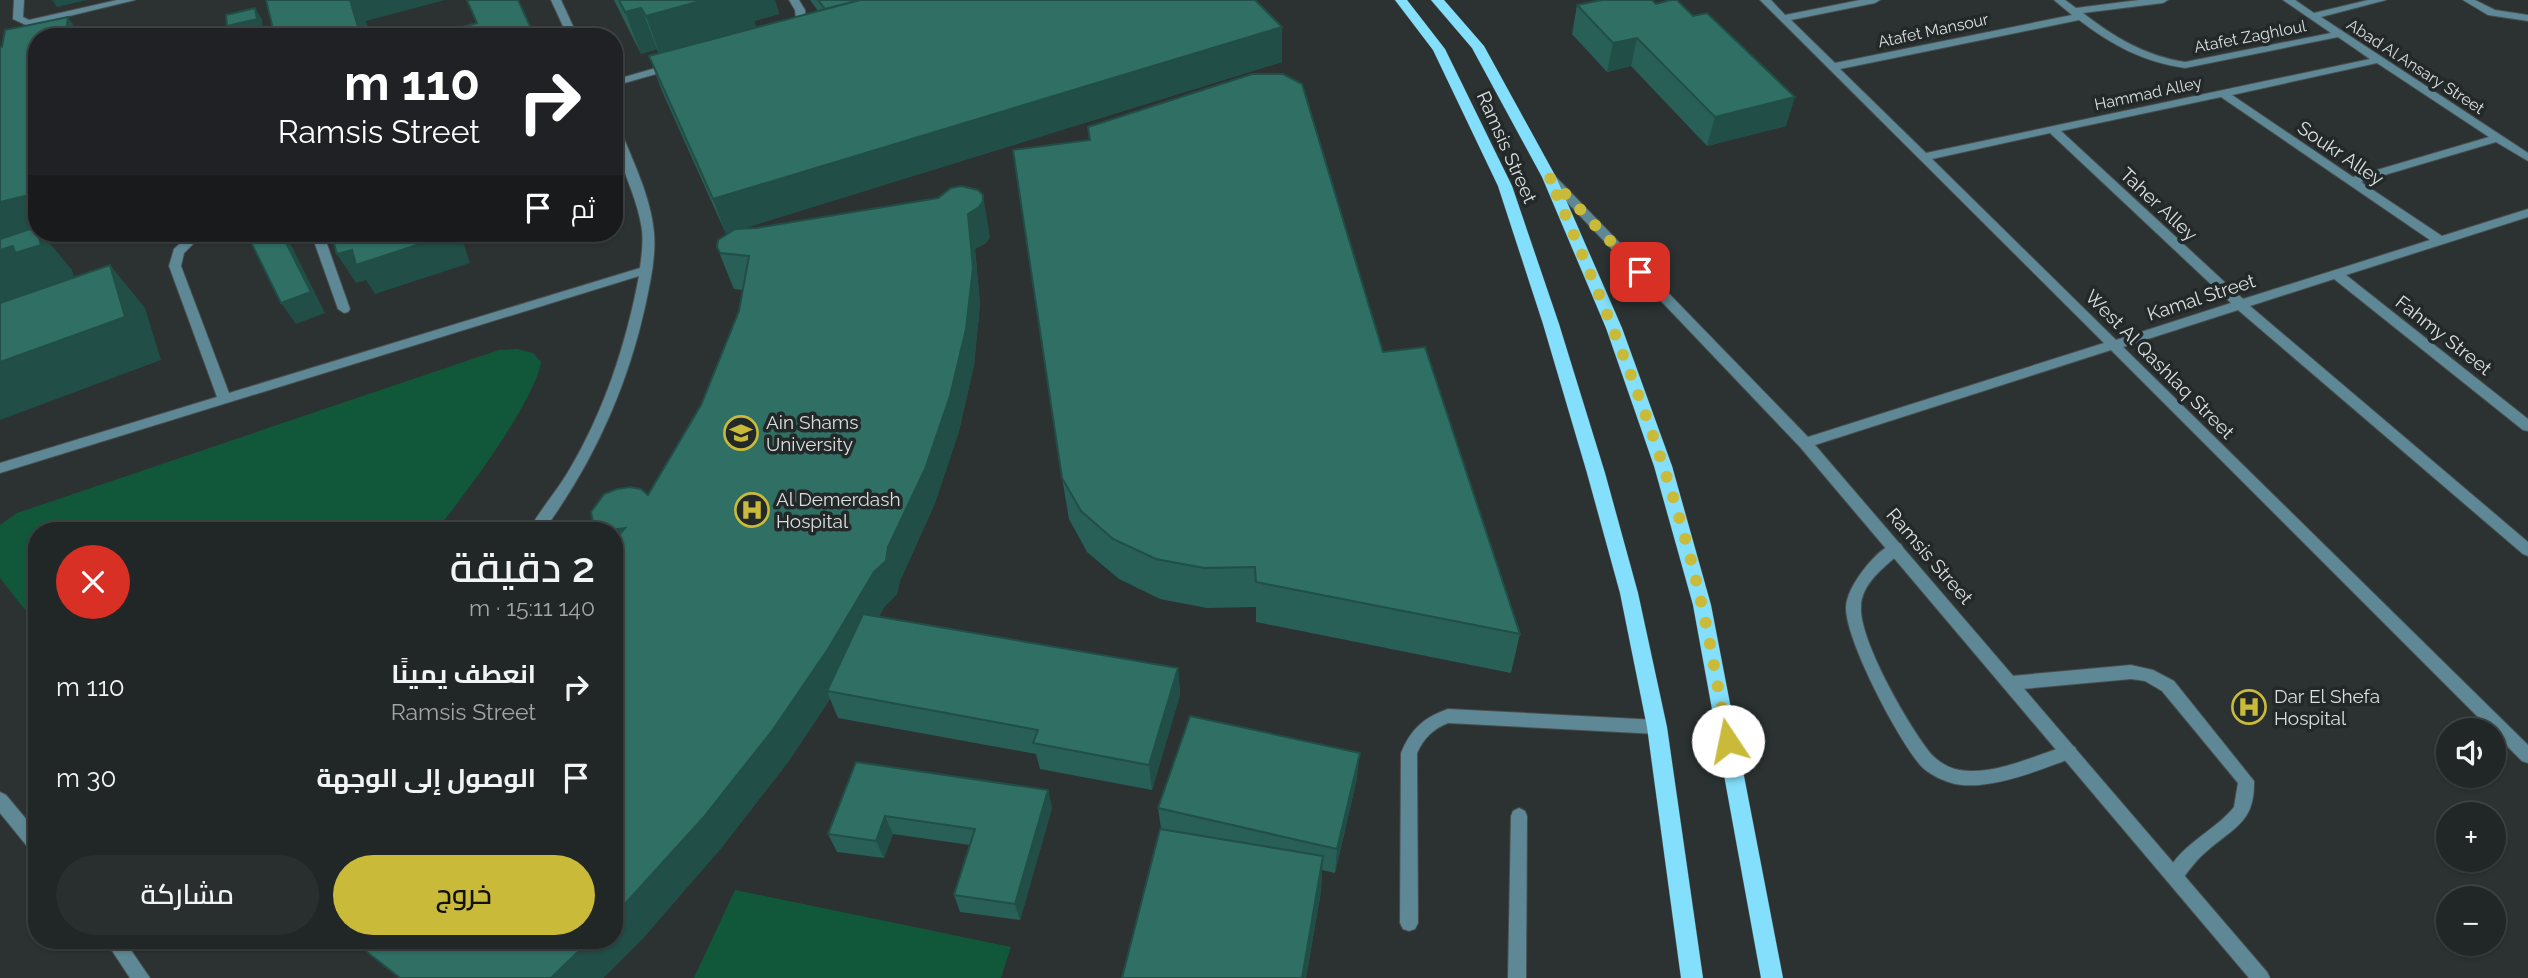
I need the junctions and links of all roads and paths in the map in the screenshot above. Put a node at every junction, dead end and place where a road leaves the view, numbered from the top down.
1 (19, 0) edge
2 (130, 0) edge
3 (556, 0) edge
4 (794, 0) edge
5 (1401, 0) edge
6 (1437, 0) edge
7 (1765, 0) edge
8 (1875, 0) edge
9 (2059, 0) edge
10 (2163, 0) edge
11 (2288, 0) edge
12 (2381, 0) edge
13 (2468, 0) edge
14 (2078, 13) junction
15 (2312, 16) junction
16 (1783, 18) junction
17 (2528, 18) edge
18 (569, 28) edge
19 (2339, 34) junction
20 (773, 37) edge
21 (2379, 60) junction
22 (682, 63) edge
23 (1833, 67) junction
24 (623, 80) edge
25 (2222, 93) junction
26 (2052, 129) junction
27 (2498, 138) junction
28 (623, 153) edge
29 (1924, 157) junction
30 (2528, 158) edge
31 (1549, 177) junction
32 (2352, 181) junction
33 (2528, 213) edge
34 (189, 242) edge
35 (320, 242) edge
36 (2440, 242) junction
37 (646, 270) junction
38 (2336, 274) junction
39 (2241, 305) junction
40 (344, 309) dead end
41 (2113, 345) junction
42 (224, 398) junction
43 (2528, 426) edge
44 (1805, 443) junction
45 (0, 468) edge
46 (543, 522) edge
47 (1896, 548) junction
48 (2528, 550) edge
49 (2011, 683) junction
50 (1657, 727) junction
51 (2069, 752) junction
52 (2528, 756) edge
53 (0, 800) edge
54 (1519, 816) dead end
55 (28, 834) edge
56 (2175, 875) junction
57 (1409, 923) dead end
58 (119, 949) edge
59 (134, 975) edge
60 (1517, 978) edge
61 (1692, 978) edge
62 (1772, 978) edge
63 (2261, 978) edge

1 - 2 street
3 - 18 street
4 - 20 street
5 - 50 main road, Ramsis Street
6 - 31 main road, Ramsis Street
7 - 16 street, West Al Qashlaq Street
8 - 16 street
9 - 14 street, Atafet Zaghloul
10 - 14 street, Atafet Mansour
11 - 15 street, Abad Al Ansary Street
12 - 15 street
13 - 17 street
14 - 19 street, Atafet Zaghloul
14 - 23 street, Atafet Mansour
15 - 19 street, Abad Al Ansary Street
16 - 23 street, West Al Qashlaq Street
19 - 21 street, Abad Al Ansary Street
21 - 25 street, Hammad Alley
21 - 27 street, Abad Al Ansary Street
22 - 24 street
23 - 29 street, West Al Qashlaq Street
25 - 26 street, Hammad Alley
25 - 32 street, Soukr Alley
26 - 29 street, Hammad Alley
26 - 39 street, Taher Alley
27 - 30 street, Abad Al Ansary Street
27 - 32 street
28 - 37 street
29 - 41 street, West Al Qashlaq Street
31 - 44 street, Ramsis Street
31 - 62 main road, Ramsis Street
32 - 36 street, Soukr Alley
33 - 36 street, Kamal Street
34 - 42 street
35 - 40 street
36 - 38 street, Kamal Street
37 - 42 street
37 - 46 street
38 - 39 street, Kamal Street
38 - 43 street, Fahmy Street
39 - 41 street, Kamal Street
39 - 48 street, Taher Alley
41 - 44 street, Kamal Street
41 - 52 street, West Al Qashlaq Street
42 - 45 street
44 - 47 street, Ramsis Street
47 - 49 street, Ramsis Street
47 - 51 street
49 - 51 street, Ramsis Street
49 - 56 street
50 - 57 street
50 - 61 main road, Ramsis Street
51 - 56 street, Ramsis Street
53 - 55 street
54 - 60 street
56 - 63 street, Ramsis Street
58 - 59 street

